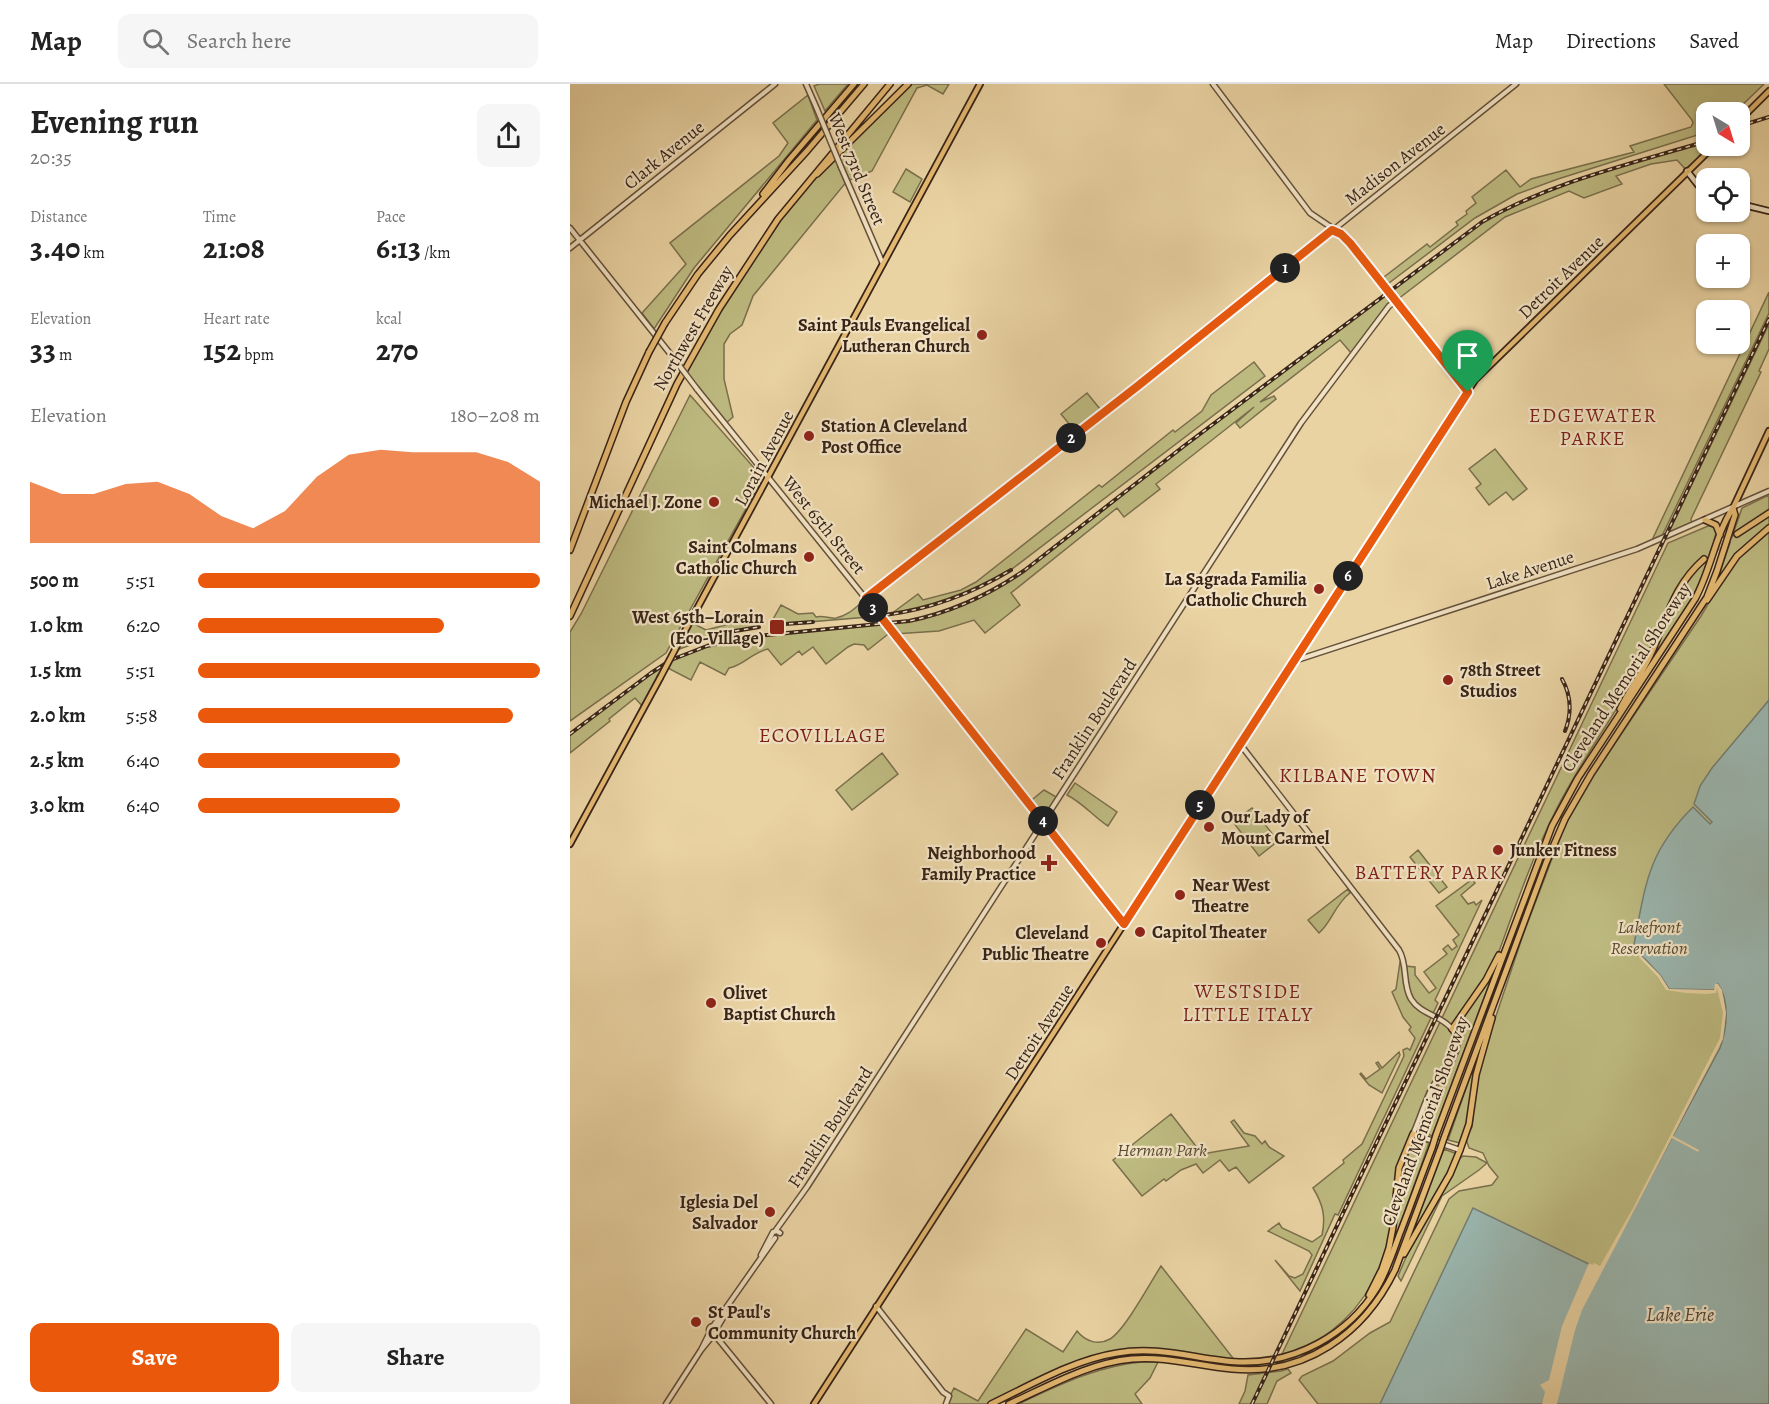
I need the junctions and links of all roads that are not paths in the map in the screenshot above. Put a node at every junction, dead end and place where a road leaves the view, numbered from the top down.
1 (775, 84) edge
2 (806, 84) edge
3 (854, 84) edge
4 (864, 84) edge
5 (890, 84) edge
6 (908, 84) edge
7 (980, 84) edge
8 (1213, 84) edge
9 (1516, 84) edge
10 (1769, 91) edge
11 (1750, 110) edge
12 (1704, 156) edge
13 (1688, 171) junction
14 (1696, 183) edge
15 (801, 190) junction
16 (1750, 206) edge
17 (1769, 211) edge
18 (745, 218) junction
19 (570, 228) edge
20 (1332, 230) junction
21 (580, 240) junction
22 (570, 248) edge
23 (883, 264) junction
24 (1394, 299) junction
25 (1468, 392) junction
26 (1769, 431) edge
27 (768, 478) junction
28 (1769, 491) edge
29 (1732, 508) junction
30 (1769, 513) edge
31 (1705, 520) junction
32 (1769, 528) edge
33 (1737, 534) tunnel mouth
34 (1720, 536) junction
35 (570, 550) edge
36 (1704, 559) tunnel mouth
37 (866, 598) junction
38 (1697, 613) junction
39 (570, 616) edge
40 (1294, 661) junction
41 (1612, 727) junction
42 (1240, 744) junction
43 (1043, 822) junction
44 (570, 844) edge
45 (1124, 924) junction
46 (1512, 931) junction
47 (1494, 1004) junction
48 (1452, 1029) junction
49 (1413, 1134) junction
50 (1460, 1150) junction
51 (1395, 1270) junction
52 (876, 1306) junction
53 (1361, 1309) junction
54 (714, 1331) junction
55 (666, 1404) edge
56 (771, 1404) edge
57 (814, 1404) edge
58 (946, 1404) edge
59 (991, 1404) edge
60 (1009, 1404) edge

1 - 21 street, Clark Avenue
2 - 23 street, West 73rd Street, bridge
3 - 18 highway
4 - 18 highway, Northwest Freeway
5 - 15 highway, Northwest Freeway
6 - 15 highway
7 - 23 main road, Lorain Avenue
8 - 20 street
9 - 20 street, Madison Avenue
10 - 11 main road
12 - 13 main road, Detroit Avenue
13 - 14 main road
13 - 25 main road, Detroit Avenue
15 - 39 highway, Northwest Freeway
16 - 17 main road
18 - 35 highway, Northwest Freeway, bridge
19 - 21 street, West 65th Street
20 - 24 street, bridge
20 - 37 street, Madison Avenue
21 - 22 street, Clark Avenue
21 - 27 street, West 65th Street, bridge
23 - 27 main road, Lorain Avenue
24 - 25 street
24 - 43 street, Franklin Boulevard
25 - 40 main road, Detroit Avenue
26 - 29 main road
27 - 37 street, West 65th Street
27 - 44 main road, Lorain Avenue, bridge
28 - 29 street, Lake Avenue
29 - 31 street, Lake Avenue
29 - 34 highway, Cleveland Memorial Shoreway
29 - 38 highway, Cleveland Memorial Shoreway
30 - 33 highway
31 - 34 highway
31 - 40 street, Lake Avenue
32 - 38 highway
34 - 41 highway, Cleveland Memorial Shoreway
36 - 41 highway
37 - 43 street, West 65th Street, bridge
38 - 47 highway, Cleveland Memorial Shoreway
40 - 42 main road, Detroit Avenue
41 - 46 highway, Cleveland Memorial Shoreway
42 - 45 main road, Detroit Avenue
42 - 48 street
43 - 45 street, West 65th Street
43 - 54 street, Franklin Boulevard
45 - 52 main road, Detroit Avenue
46 - 48 highway
46 - 53 highway, Cleveland Memorial Shoreway, bridge
47 - 50 highway
47 - 51 highway, Cleveland Memorial Shoreway, bridge
48 - 49 street
49 - 50 street
49 - 53 highway
50 - 51 highway
51 - 60 highway, Cleveland Memorial Shoreway
52 - 57 main road, Detroit Avenue
52 - 58 street
53 - 59 highway, Cleveland Memorial Shoreway
54 - 55 street, Franklin Boulevard
54 - 56 street

